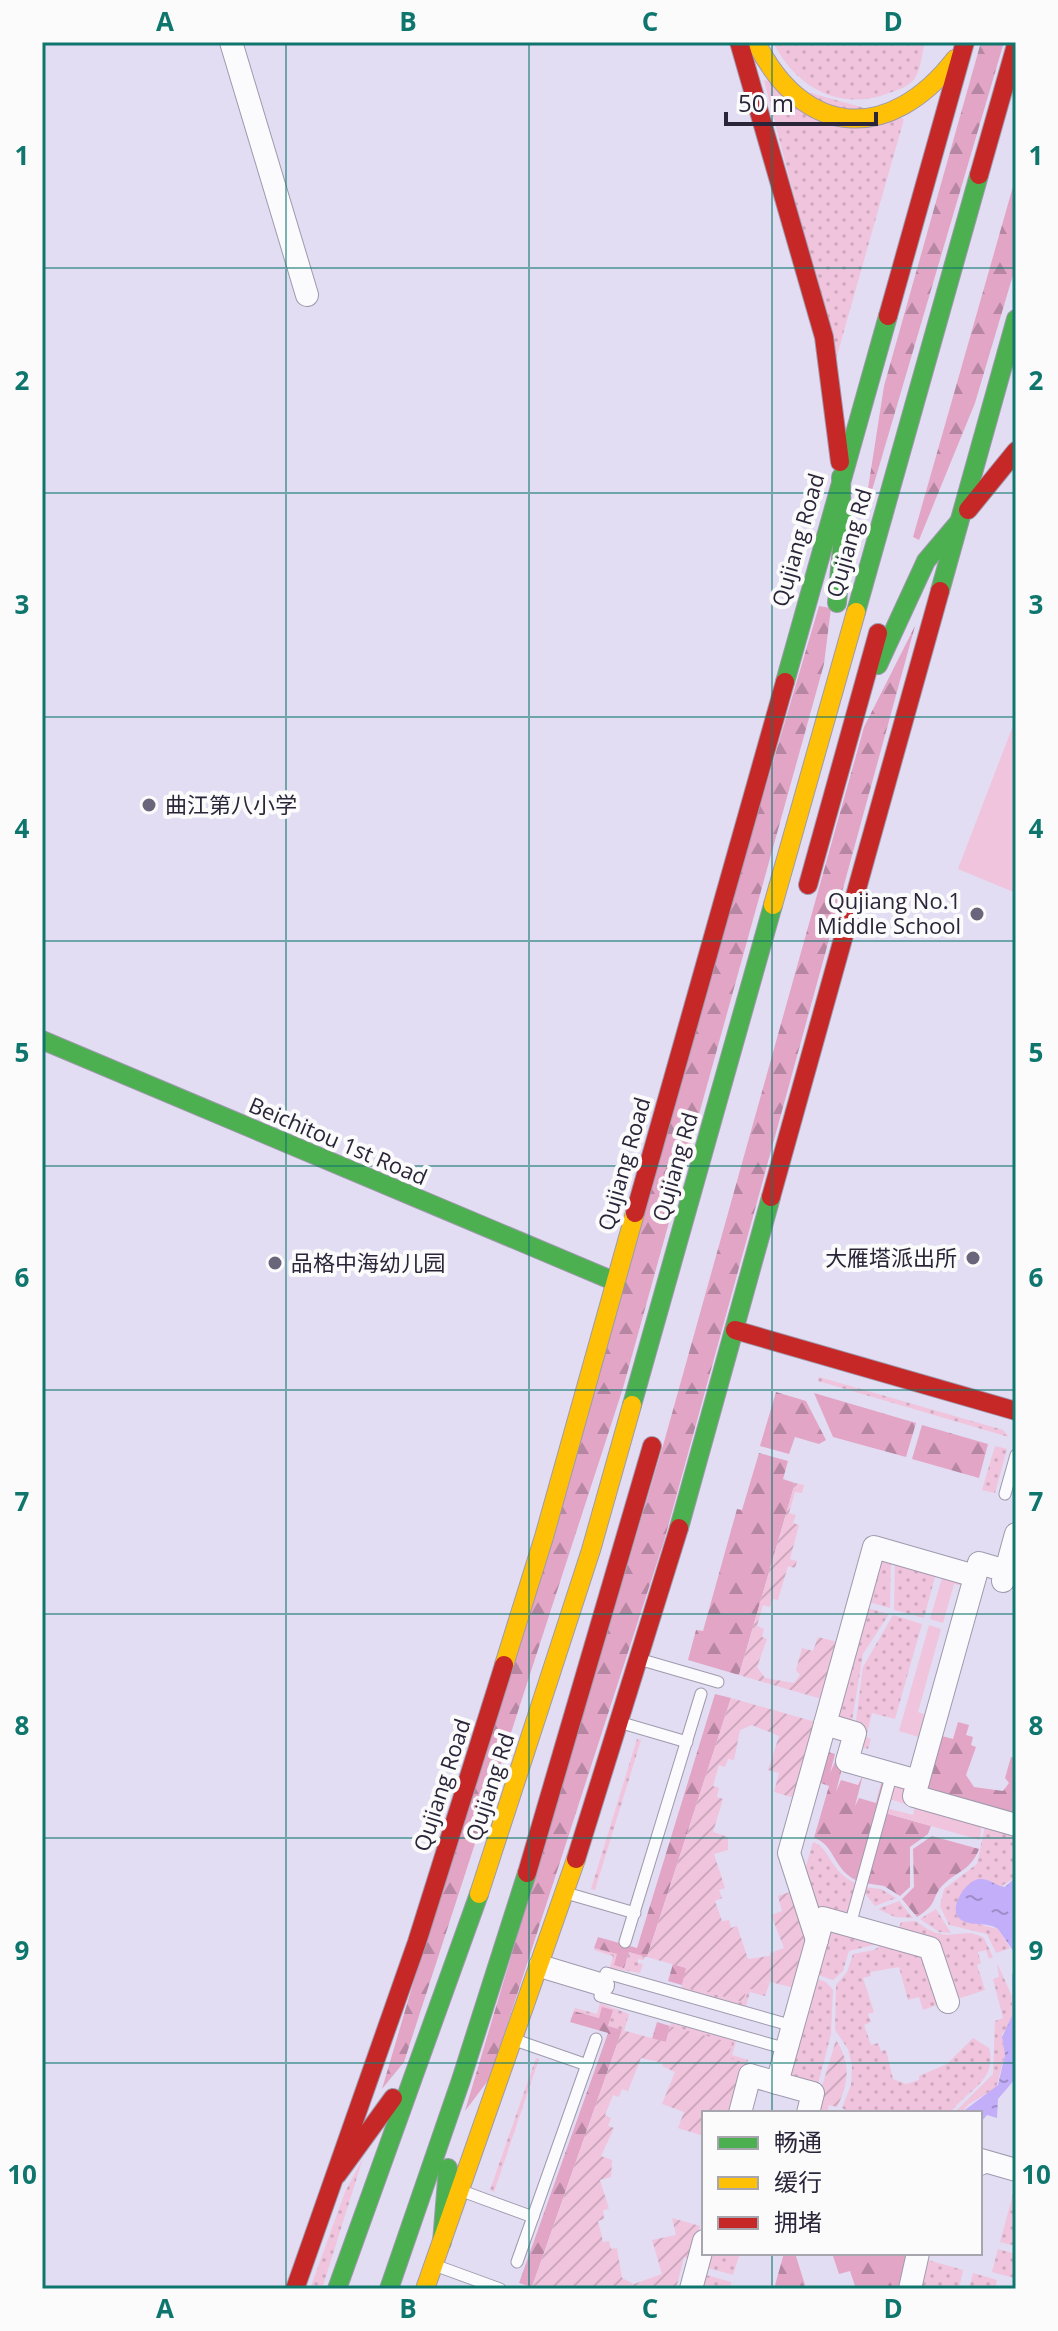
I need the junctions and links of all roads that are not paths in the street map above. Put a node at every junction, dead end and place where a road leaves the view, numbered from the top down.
1 (231, 42) edge
2 (739, 42) edge
3 (756, 42) edge
4 (964, 42) edge
5 (1016, 45) edge
6 (307, 295) dead end
7 (1016, 319) edge
8 (1016, 451) edge
9 (841, 477) junction
10 (959, 522) junction
11 (891, 589) dead end
12 (828, 702) junction
13 (857, 710) junction
14 (802, 907) dead end
15 (42, 1040) edge
16 (616, 1282) junction
17 (735, 1330) junction
18 (1016, 1411) edge
19 (656, 1430) dead end
20 (1016, 1455) edge
21 (1005, 1494) dead end
22 (1016, 1534) edge
23 (975, 1576) junction
24 (640, 1659) junction
25 (718, 1682) dead end
26 (701, 1694) dead end
27 (620, 1723) junction
28 (825, 1724) junction
29 (687, 1742) junction
30 (892, 1773) junction
31 (918, 1781) junction
32 (1016, 1825) edge
33 (565, 1893) junction
34 (635, 1913) junction
35 (850, 1925) junction
36 (817, 1940) junction
37 (625, 1942) dead end
38 (540, 1966) junction
39 (603, 1985) junction
40 (948, 2002) dead end
41 (793, 2026) junction
42 (596, 2039) dead end
43 (515, 2040) junction
44 (787, 2049) junction
45 (420, 2062) junction
46 (587, 2065) junction
47 (777, 2083) junction
48 (454, 2104) junction
49 (741, 2111) edge
50 (808, 2111) edge
51 (982, 2160) edge
52 (1016, 2170) edge
53 (337, 2175) junction
54 (461, 2191) junction
55 (533, 2217) junction
56 (442, 2242) junction
57 (702, 2248) edge
58 (918, 2255) edge
59 (517, 2262) dead end
60 (434, 2265) junction
61 (295, 2289) edge
62 (337, 2289) edge
63 (389, 2289) edge
64 (425, 2289) edge
65 (500, 2289) edge
66 (691, 2289) edge
67 (910, 2289) edge

1 - 6 street
2 - 9 main road
3 - 4 main road
4 - 9 main road, Qujiang Road
5 - 12 main road, Qujiang Rd
7 - 10 main road
8 - 10 main road
9 - 12 main road
9 - 16 main road, Qujiang Road
10 - 13 main road
10 - 17 main road
11 - 13 main road
12 - 45 main road, Qujiang Rd
13 - 14 main road
15 - 16 main road, Beichitou 1st Road
16 - 53 main road, Qujiang Road
17 - 18 main road
17 - 24 main road
19 - 48 main road
20 - 21 lane
22 - 23 street
23 - 28 street
23 - 31 street
24 - 25 lane
24 - 27 main road
26 - 29 lane
27 - 29 lane
27 - 33 main road
28 - 30 street
28 - 36 street
29 - 34 lane
30 - 31 street
30 - 35 lane
31 - 32 street
33 - 34 lane
33 - 38 main road
34 - 37 lane
35 - 36 street
35 - 40 street
36 - 41 street
38 - 39 street
38 - 43 main road
39 - 41 lane
39 - 44 lane
41 - 44 street
42 - 46 lane
43 - 46 lane
43 - 54 main road
44 - 47 street
45 - 53 main road
45 - 62 main road, Qujiang Rd
46 - 55 lane
47 - 49 street
47 - 50 street
48 - 56 main road
48 - 63 main road
51 - 52 street
53 - 61 main road, Qujiang Road
54 - 55 lane
54 - 56 main road
55 - 59 lane
56 - 60 main road
57 - 66 street
58 - 67 street
60 - 64 main road
60 - 65 lane

